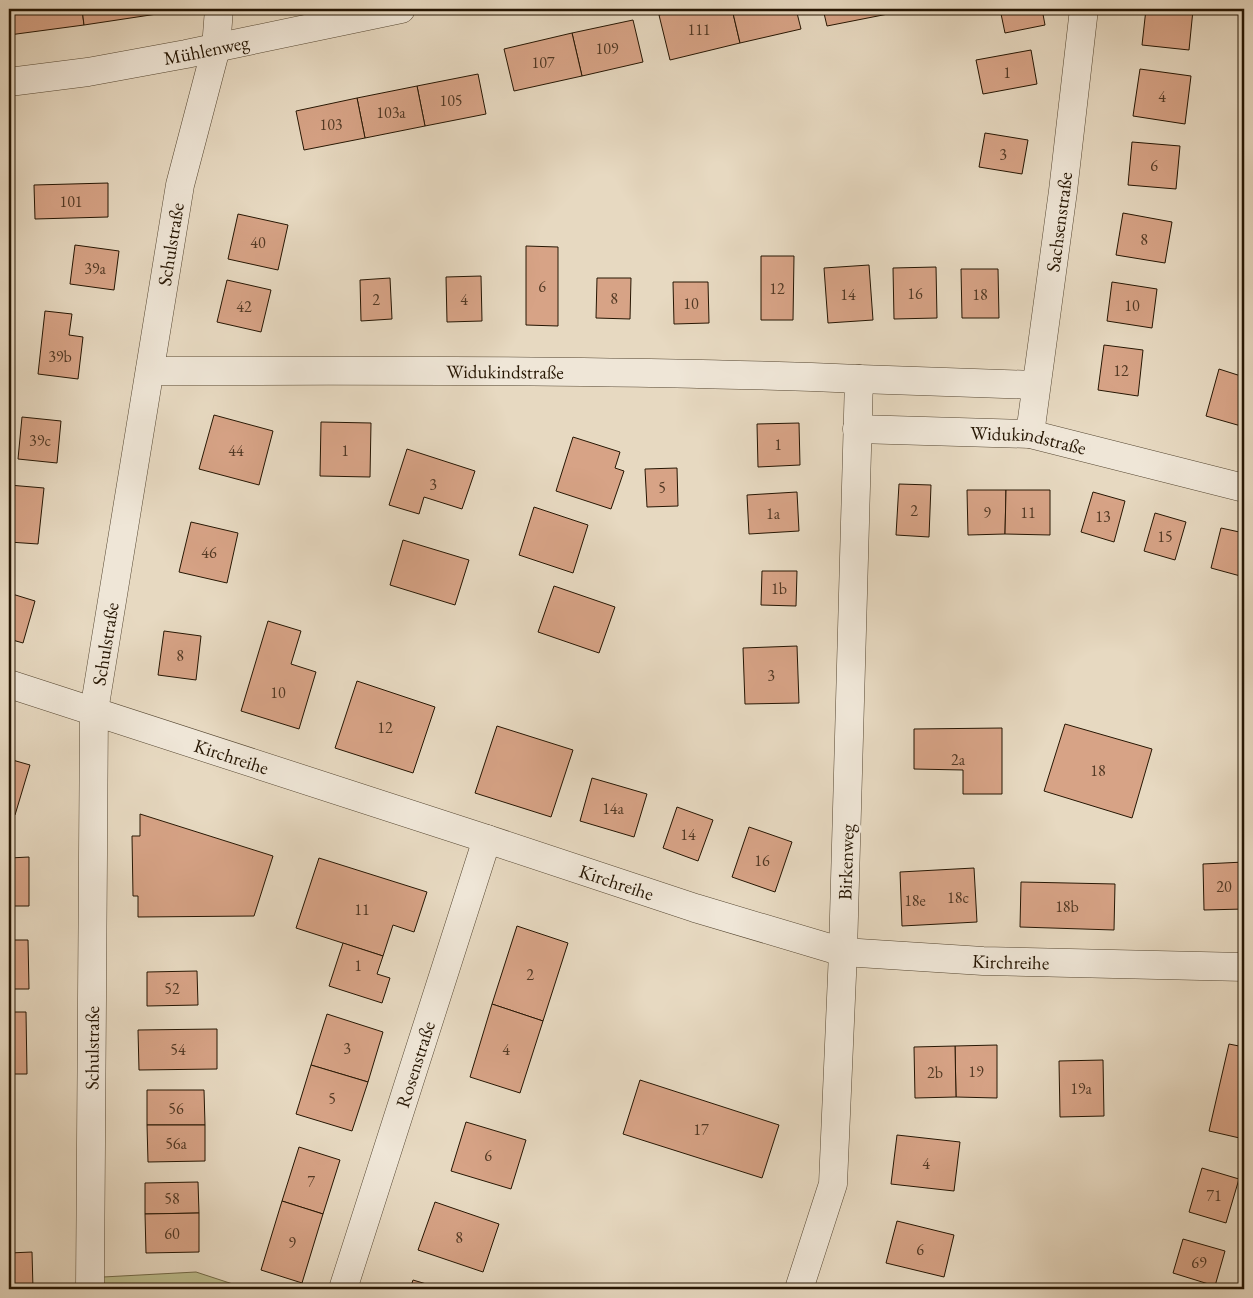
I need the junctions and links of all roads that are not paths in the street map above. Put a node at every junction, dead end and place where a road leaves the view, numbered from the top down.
1 (219, 9) edge
2 (401, 9) edge
3 (1084, 9) edge
4 (216, 48) junction
5 (9, 82) edge
6 (150, 371) junction
7 (859, 379) junction
8 (1035, 385) junction
9 (857, 429) junction
10 (1030, 434) junction
11 (1244, 488) edge
12 (9, 684) edge
13 (94, 711) junction
14 (487, 839) junction
15 (843, 952) junction
16 (1244, 967) edge
17 (90, 1289) edge
18 (343, 1289) edge
19 (798, 1289) edge

1 - 4 street, Schulstraße
2 - 4 street, Mühlenweg
3 - 8 street, Sachsenstraße
4 - 5 street, Mühlenweg
4 - 6 street, Schulstraße
6 - 7 street, Widukindstraße
6 - 13 street, Schulstraße
7 - 8 street, Widukindstraße
7 - 9 street
8 - 10 street, Sachsenstraße
9 - 10 street, Widukindstraße
9 - 15 street, Birkenweg
10 - 11 street, Widukindstraße
12 - 13 street, Kirchreihe
13 - 14 street, Kirchreihe
13 - 17 street, Schulstraße
14 - 15 street, Kirchreihe
14 - 18 street, Rosenstraße
15 - 16 street, Kirchreihe
15 - 19 street, Birkenweg

